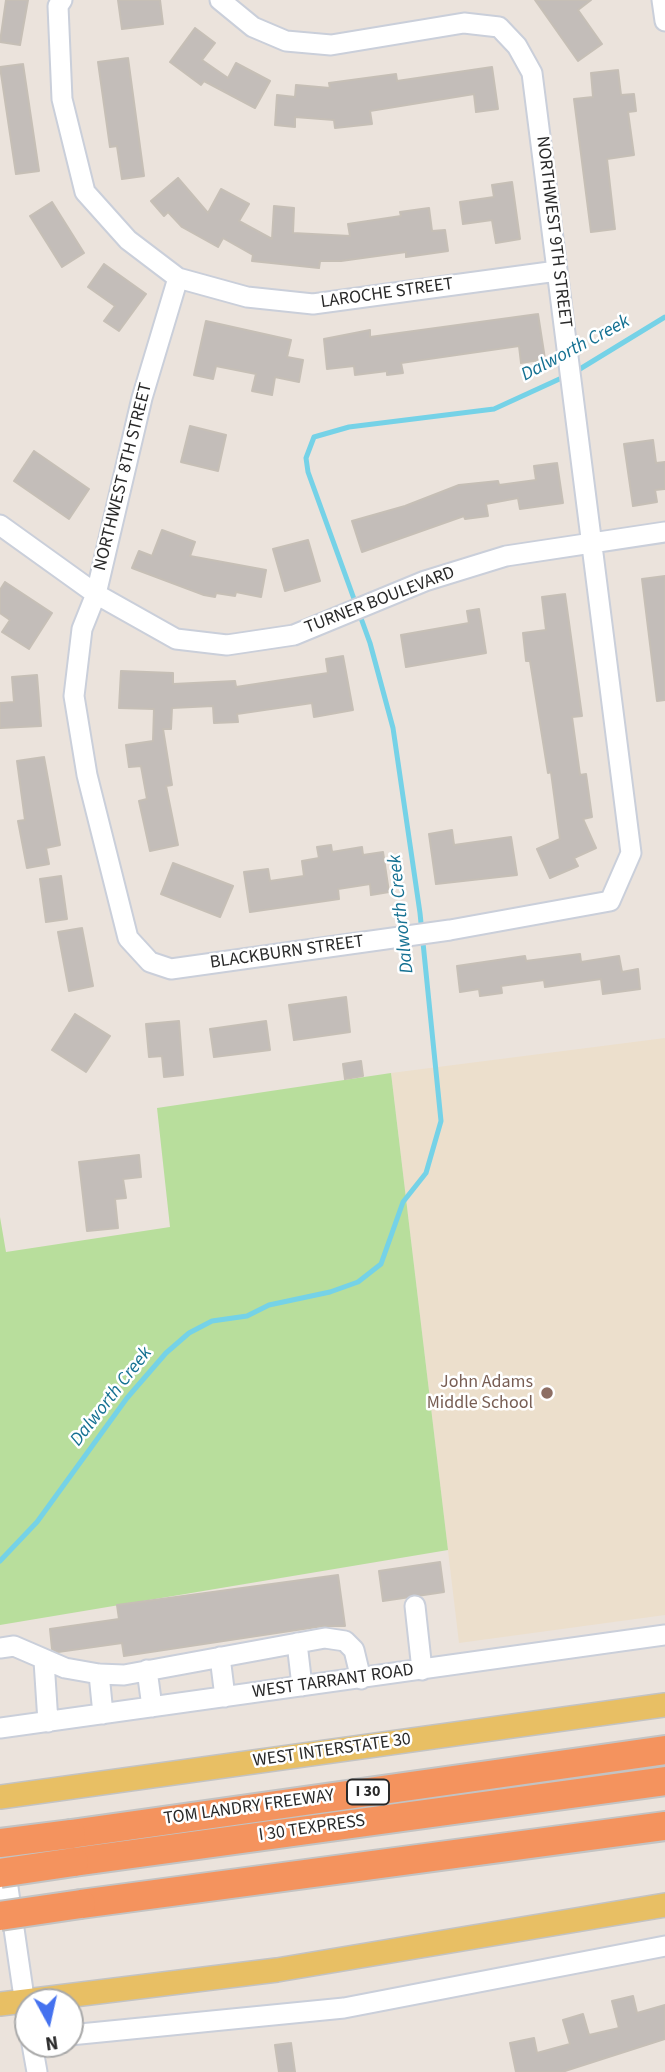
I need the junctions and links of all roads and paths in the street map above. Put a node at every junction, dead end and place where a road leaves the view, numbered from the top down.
1 (62, 0) edge
2 (220, 0) edge
3 (662, 0) edge
4 (665, 22) edge
5 (557, 271) junction
6 (178, 278) junction
7 (0, 525) edge
8 (665, 531) edge
9 (592, 541) junction
10 (96, 594) junction
11 (610, 901) joint
12 (171, 969) joint
13 (415, 1605) dead end
14 (665, 1635) edge
15 (296, 1643) junction
16 (0, 1648) edge
17 (220, 1657) junction
18 (44, 1661) junction
19 (147, 1670) junction
20 (422, 1670) junction
21 (99, 1674) junction
22 (361, 1679) junction
23 (302, 1686) junction
24 (225, 1697) junction
25 (665, 1705) edge
26 (152, 1707) junction
27 (103, 1714) junction
28 (48, 1722) junction
29 (0, 1728) edge
30 (665, 1749) edge
31 (665, 1781) edge
32 (0, 1797) edge
33 (665, 1826) edge
34 (0, 1835) edge
35 (0, 1843) edge
36 (0, 1873) edge
37 (665, 1905) edge
38 (0, 1916) edge
39 (665, 1947) edge
40 (21, 1988) edge
41 (84, 1994) edge
42 (84, 2034) edge

1 - 6 street
2 - 5 street, NORTHWEST 9TH STREET
3 - 4 street
5 - 6 street, LAROCHE STREET
5 - 9 street, NORTHWEST 9TH STREET
6 - 10 street, NORTHWEST 8TH STREET
7 - 10 street, TURNER BOULEVARD
8 - 9 street, TURNER BOULEVARD
9 - 10 street, TURNER BOULEVARD
9 - 11 street, NORTHWEST 9TH STREET
10 - 12 street, NORTHWEST 8TH STREET
11 - 12 street, BLACKBURN STREET
13 - 20 street
14 - 20 street, WEST TARRANT ROAD
15 - 17 street
15 - 22 street
15 - 23 street
16 - 18 street
17 - 19 street
17 - 24 street
18 - 21 street
18 - 28 street
19 - 21 street
19 - 26 street
20 - 22 street, WEST TARRANT ROAD
21 - 27 street
22 - 23 street, WEST TARRANT ROAD
23 - 24 street, WEST TARRANT ROAD
24 - 26 street, WEST TARRANT ROAD
25 - 32 main road, WEST INTERSTATE 30
26 - 27 street, WEST TARRANT ROAD
27 - 28 street, WEST TARRANT ROAD
28 - 29 street, WEST TARRANT ROAD
30 - 35 highway, TOM LANDRY FREEWAY / I 30, bridge
31 - 36 highway, I 30 TEXPRESS, bridge
33 - 38 highway, bridge
34 - 40 street
37 - 41 main road
39 - 42 street

